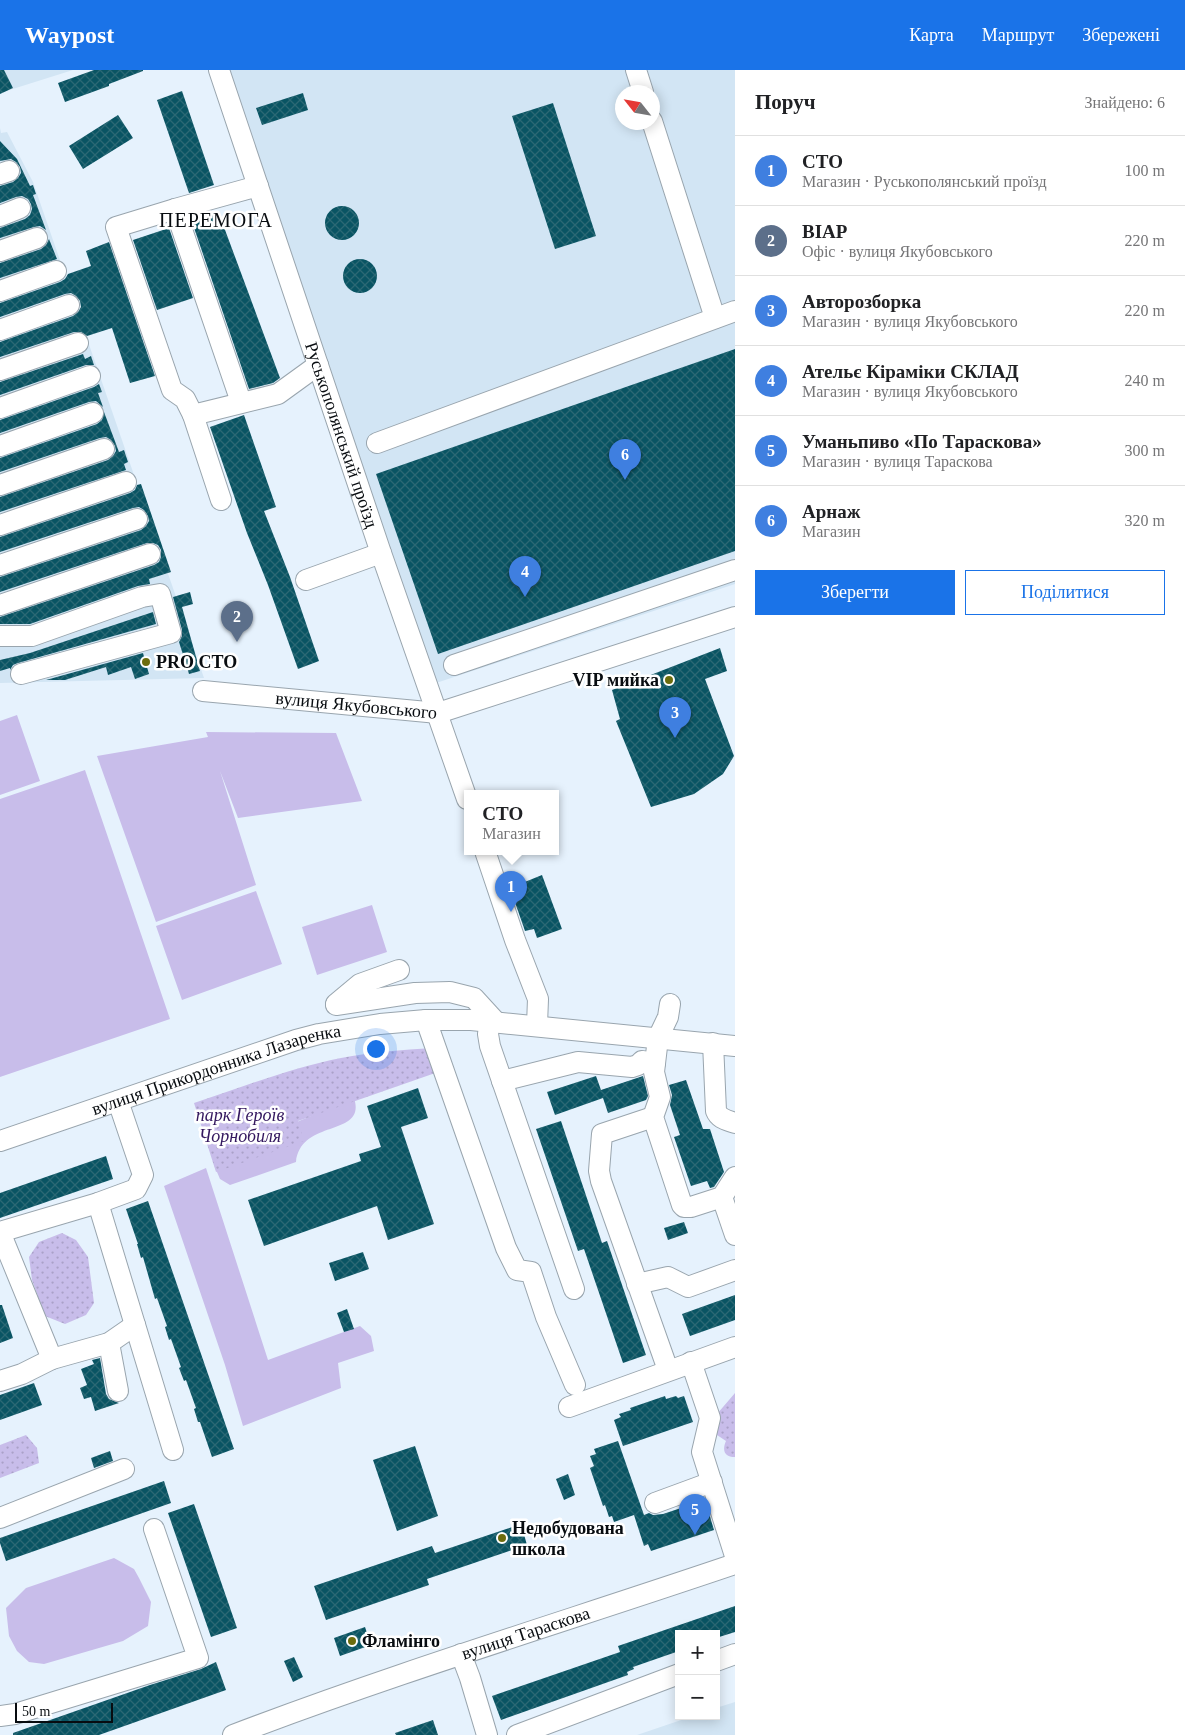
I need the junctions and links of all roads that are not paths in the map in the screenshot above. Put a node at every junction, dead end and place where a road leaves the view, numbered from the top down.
1 (219, 70) edge
2 (636, 70) edge
3 (641, 85) edge
4 (655, 130) edge
5 (258, 186) junction
6 (20, 208) dead end
7 (175, 209) junction
8 (0, 216) edge
9 (37, 238) dead end
10 (0, 251) edge
11 (56, 272) dead end
12 (0, 291) edge
13 (68, 304) dead end
14 (735, 311) edge
15 (715, 318) junction
16 (0, 330) edge
17 (78, 342) dead end
18 (318, 364) junction
19 (0, 370) edge
20 (90, 376) dead end
21 (241, 402) junction
22 (0, 408) edge
23 (94, 413) dead end
24 (193, 415) junction
25 (377, 443) dead end
26 (0, 446) edge
27 (104, 449) dead end
28 (126, 482) dead end
29 (0, 485) edge
30 (221, 500) dead end
31 (137, 519) dead end
32 (0, 525) edge
33 (381, 553) junction
34 (150, 554) dead end
35 (0, 565) edge
36 (735, 570) edge
37 (306, 580) dead end
38 (0, 605) edge
39 (735, 617) edge
40 (0, 636) edge
41 (454, 665) dead end
42 (21, 674) dead end
43 (203, 691) dead end
44 (438, 713) junction
45 (464, 790) edge
46 (486, 855) edge
47 (399, 970) dead end
48 (670, 1004) dead end
49 (336, 1005) junction
50 (426, 1020) junction
51 (492, 1021) junction
52 (537, 1025) junction
53 (319, 1034) junction
54 (658, 1038) junction
55 (713, 1043) junction
56 (735, 1046) edge
57 (655, 1062) junction
58 (502, 1081) junction
59 (118, 1100) junction
60 (653, 1117) junction
61 (735, 1123) edge
62 (0, 1141) edge
63 (735, 1177) edge
64 (722, 1197) junction
65 (98, 1203) junction
66 (0, 1232) edge
67 (735, 1235) edge
68 (735, 1270) edge
69 (637, 1284) junction
70 (574, 1289) dead end
71 (135, 1325) junction
72 (109, 1343) junction
73 (735, 1347) edge
74 (52, 1359) junction
75 (691, 1362) junction
76 (668, 1370) junction
77 (0, 1381) edge
78 (575, 1385) dead end
79 (118, 1391) dead end
80 (568, 1406) dead end
81 (174, 1450) dead end
82 (124, 1469) dead end
83 (712, 1482) junction
84 (655, 1503) dead end
85 (0, 1518) edge
86 (154, 1529) dead end
87 (735, 1556) edge
88 (735, 1564) edge
89 (461, 1654) junction
90 (735, 1654) edge
91 (720, 1659) edge
92 (676, 1675) edge
93 (0, 1716) edge
94 (233, 1735) edge
95 (487, 1735) edge
96 (517, 1735) edge

1 - 5 street, Руськополянський проїзд
2 - 3 street
4 - 15 street
5 - 7 street
5 - 18 street, Руськополянський проїзд
6 - 8 street
7 - 21 street
7 - 24 street
9 - 10 street
11 - 12 street
13 - 16 street
14 - 15 street
15 - 25 street
17 - 19 street
18 - 21 street
18 - 33 street, Руськополянський проїзд
20 - 22 street
21 - 24 street
23 - 26 street
24 - 30 street
27 - 29 street
28 - 32 street
31 - 35 street
33 - 37 street
33 - 44 street, Руськополянський проїзд
34 - 38 street
36 - 41 street
39 - 44 street, вулиця Якубовського
40 - 42 street
43 - 44 street, вулиця Якубовського
44 - 45 street, Руськополянський проїзд
46 - 52 street
47 - 49 street
48 - 54 street
49 - 51 street
49 - 53 street
50 - 51 street, вулиця Прикордонника Лазаренка
50 - 53 street, вулиця Прикордонника Лазаренка
50 - 78 street
51 - 52 street, вулиця Прикордонника Лазаренка
51 - 58 street
52 - 54 street, вулиця Прикордонника Лазаренка
53 - 59 street, вулиця Прикордонника Лазаренка
54 - 55 street, вулиця Прикордонника Лазаренка
54 - 57 street
55 - 56 street, вулиця Прикордонника Лазаренка
55 - 61 street
57 - 58 street
57 - 60 street
58 - 70 street
59 - 62 street, вулиця Прикордонника Лазаренка
59 - 65 street
60 - 64 street
60 - 69 street
63 - 64 street
64 - 67 street
65 - 66 street
65 - 71 street
66 - 74 street
68 - 69 street
69 - 76 street
71 - 72 street
71 - 81 street
72 - 74 street
72 - 79 street
73 - 75 street
74 - 77 street
75 - 76 street
75 - 83 street
76 - 80 street
82 - 85 street
83 - 84 street
83 - 87 street
86 - 93 street
88 - 89 street, вулиця Тараскова
89 - 94 street, вулиця Тараскова
89 - 95 street
90 - 91 street
92 - 96 street

